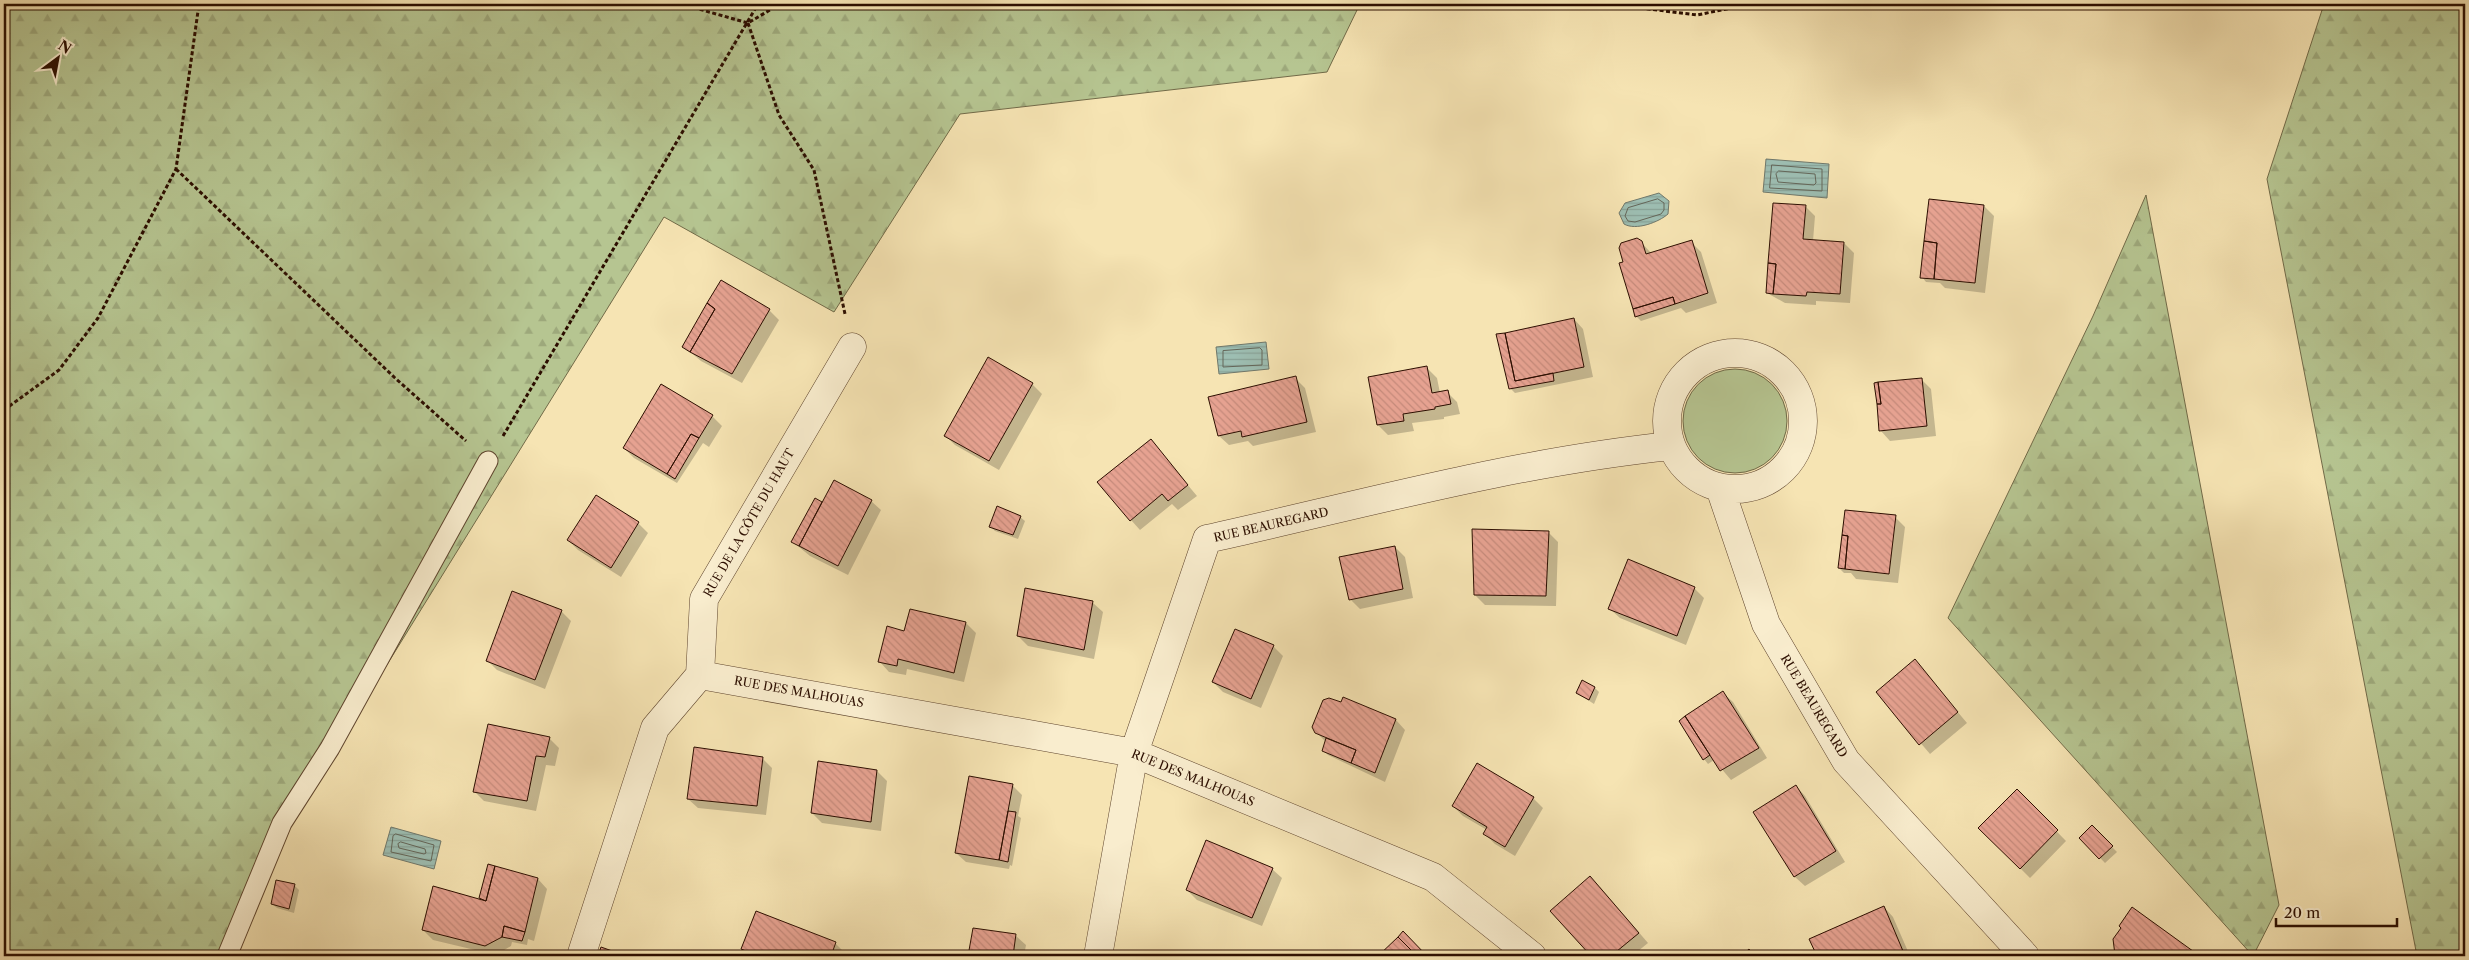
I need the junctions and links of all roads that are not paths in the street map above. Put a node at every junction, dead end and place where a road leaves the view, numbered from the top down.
1 (852, 347) road end
2 (1671, 446) junction
3 (488, 461) road end
4 (1720, 488) junction
5 (700, 674) junction
6 (1134, 753) junction
7 (2020, 954) edge
8 (227, 956) edge
9 (581, 956) edge
10 (1098, 956) edge
11 (1532, 956) edge

1 - 5 street, RUE DE LA CÔTE DU HAUT
2 - 4 street
2 - 4 street
2 - 6 street, RUE BEAUREGARD
3 - 8 lane
4 - 7 street, RUE BEAUREGARD
5 - 6 street, RUE DES MALHOUAS
5 - 9 street
6 - 10 street, RUE BEAUREGARD
6 - 11 street, RUE DES MALHOUAS

